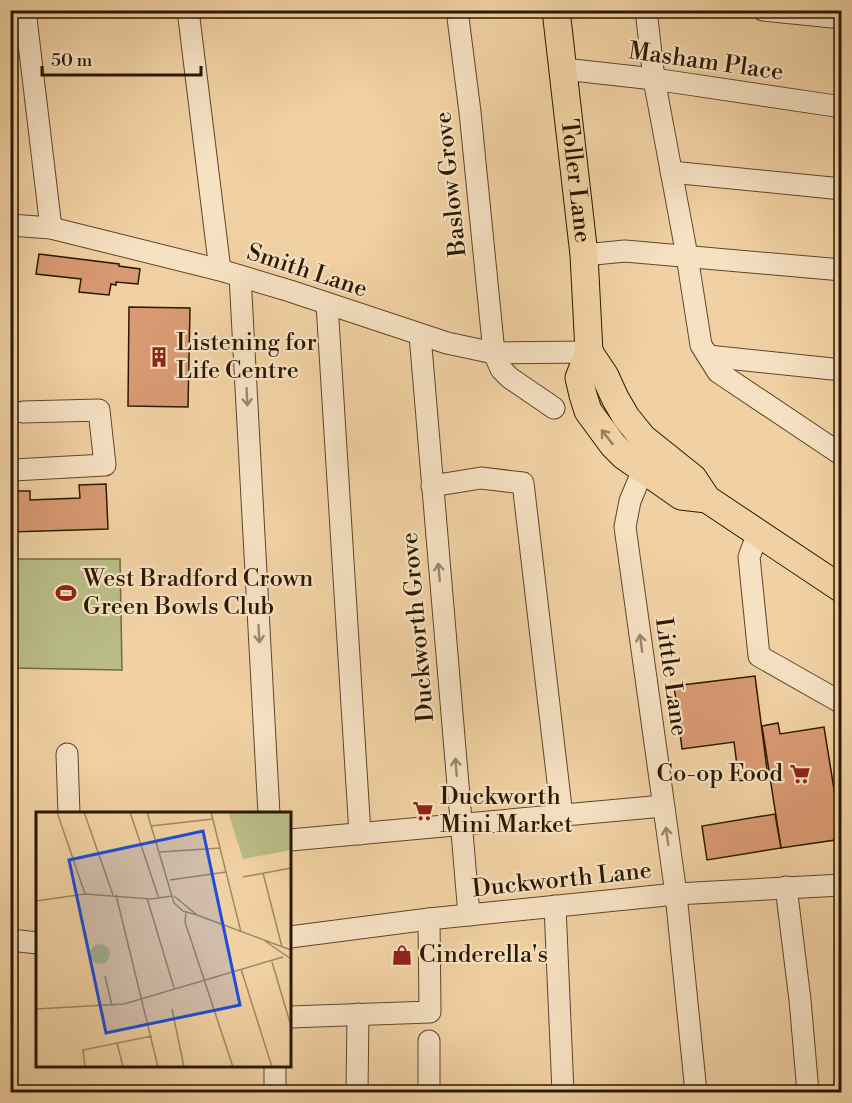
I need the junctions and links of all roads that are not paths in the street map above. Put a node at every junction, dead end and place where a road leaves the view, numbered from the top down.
1 (25, 10) edge
2 (188, 10) edge
3 (457, 10) edge
4 (556, 10) edge
5 (646, 10) edge
6 (763, 10) edge
7 (842, 18) edge
8 (564, 69) junction
9 (654, 79) junction
10 (842, 106) edge
11 (671, 172) junction
12 (842, 189) edge
13 (10, 225) edge
14 (51, 228) junction
15 (584, 255) junction
16 (687, 256) junction
17 (842, 270) edge
18 (230, 273) junction
19 (327, 304) junction
20 (420, 335) junction
21 (589, 352) junction
22 (494, 353) junction
23 (708, 356) junction
24 (842, 370) edge
25 (554, 408) dead end
26 (23, 412) dead end
27 (842, 454) edge
28 (674, 464) junction
29 (643, 470) junction
30 (10, 472) edge
31 (432, 486) junction
32 (707, 499) junction
33 (758, 533) junction
34 (842, 589) edge
35 (842, 703) edge
36 (67, 754) dead end
37 (663, 806) junction
38 (69, 812) edge
39 (269, 812) edge
40 (562, 816) junction
41 (460, 825) junction
42 (360, 834) junction
43 (291, 840) edge
44 (842, 885) edge
45 (786, 887) junction
46 (676, 894) junction
47 (555, 906) junction
48 (469, 915) junction
49 (429, 919) junction
50 (291, 937) edge
51 (10, 940) edge
52 (36, 942) edge
53 (358, 1014) junction
54 (291, 1017) edge
55 (429, 1041) dead end
56 (275, 1067) edge
57 (275, 1092) edge
58 (357, 1092) edge
59 (429, 1092) edge
60 (563, 1092) edge
61 (696, 1092) edge
62 (808, 1092) edge

1 - 14 street
2 - 18 street
3 - 22 street, Baslow Grove
4 - 8 main road, Toller Lane
5 - 9 street
6 - 7 street
8 - 9 street, Masham Place
8 - 15 main road, Toller Lane
9 - 10 street, Masham Place
9 - 11 street
11 - 12 street
11 - 16 street
13 - 14 street, Smith Lane
14 - 18 street, Smith Lane
15 - 16 street
15 - 21 main road, Toller Lane
16 - 17 street
16 - 23 street
18 - 19 street, Smith Lane
18 -> 39 street
19 - 20 street, Smith Lane
19 - 42 street
20 - 22 street, Smith Lane
20 - 31 street, Duckworth Grove
21 - 22 street, Smith Lane
21 - 28 main road, Toller Lane
29 -> 21 main road, Toller Lane
22 - 25 street
23 - 24 street
23 - 27 street
26 - 30 street
28 - 29 main road
28 - 32 main road, Toller Lane
29 - 32 main road, Toller Lane
37 -> 29 street, Little Lane
31 - 40 street
41 -> 31 street, Duckworth Grove
32 - 33 main road, Toller Lane
33 - 34 main road, Toller Lane
33 - 35 street
36 - 38 street
37 - 40 street
46 -> 37 street, Little Lane
40 - 41 street
41 - 42 street
41 - 48 street, Duckworth Grove
42 - 43 street
44 - 45 street, Duckworth Lane
45 - 46 street, Duckworth Lane
45 - 62 street
46 - 47 street, Duckworth Lane
46 - 61 street, Little Lane
47 - 48 street, Duckworth Lane
47 - 60 street
48 - 49 street, Duckworth Lane
49 - 50 street, Duckworth Lane
49 - 53 street
51 - 52 street
53 - 54 street
53 - 58 street
55 - 59 street
56 - 57 street

